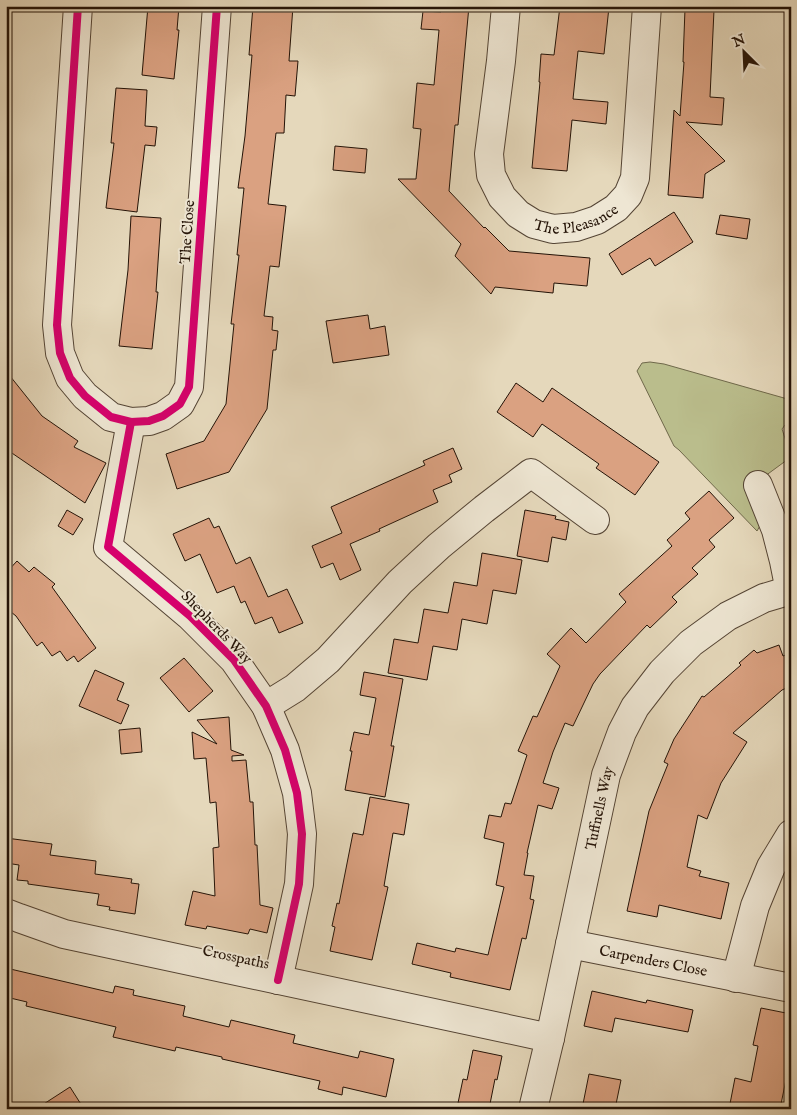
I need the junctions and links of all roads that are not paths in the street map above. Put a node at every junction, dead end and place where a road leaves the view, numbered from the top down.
1 (78, 6) edge
2 (218, 6) edge
3 (506, 6) edge
4 (647, 6) edge
5 (131, 422) junction
6 (758, 485) dead end
7 (595, 520) dead end
8 (790, 590) edge
9 (266, 706) junction
10 (791, 834) edge
11 (6, 913) edge
12 (570, 944) junction
13 (736, 978) junction
14 (278, 980) junction
15 (791, 988) edge
16 (550, 1038) junction
17 (533, 1109) edge

1 - 5 street, The Close
2 - 5 street, The Close
3 - 4 street, The Pleasance
5 - 9 street, Shepherds Way
6 - 8 street, Tuffnells Way
7 - 9 street
8 - 12 street, Tuffnells Way
9 - 14 street, Shepherds Way
10 - 13 street
11 - 14 street, Crosspaths
12 - 13 street, Carpenders Close
12 - 16 street, Tuffnells Way
13 - 15 street, Carpenders Close
14 - 16 street, Crosspaths
16 - 17 street, Tuffnells Way

